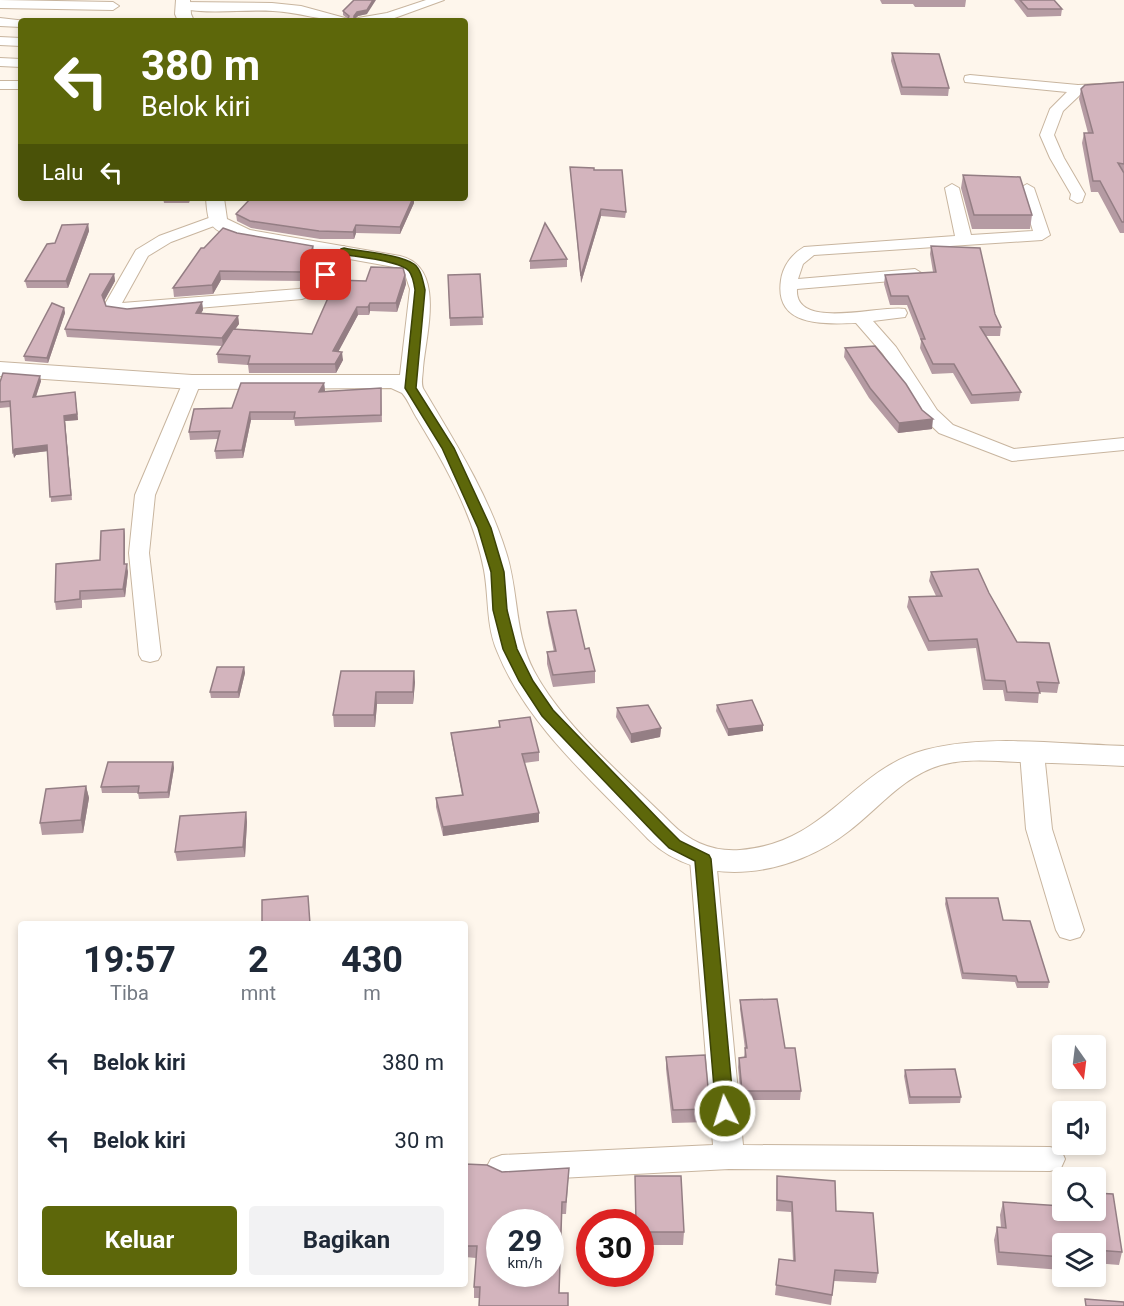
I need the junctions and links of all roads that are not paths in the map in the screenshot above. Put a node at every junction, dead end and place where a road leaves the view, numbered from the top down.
1 (438, 0) edge
2 (8, 3) edge
3 (113, 6) dead end
4 (184, 9) edge
5 (0, 14) edge
6 (330, 18) edge
7 (378, 18) edge
8 (0, 22) edge
9 (18, 23) edge
10 (0, 41) edge
11 (18, 42) edge
12 (0, 62) edge
13 (18, 63) edge
14 (970, 79) dead end
15 (0, 85) edge
16 (18, 86) edge
17 (1124, 87) edge
18 (1078, 90) junction
19 (952, 188) dead end
20 (1028, 188) dead end
21 (1077, 199) dead end
22 (215, 201) edge
23 (217, 220) junction
24 (964, 240) junction
25 (344, 251) junction
26 (926, 273) edge
27 (789, 285) junction
28 (898, 313) dead end
29 (859, 316) junction
30 (0, 369) edge
31 (192, 382) junction
32 (410, 388) junction
33 (1124, 444) edge
34 (150, 655) dead end
35 (1032, 753) junction
36 (1124, 756) edge
37 (703, 859) junction
38 (1070, 930) dead end
39 (729, 1157) junction
40 (1050, 1159) dead end
41 (502, 1167) dead end

1 - 7 street
2 - 3 street
2 - 5 street
4 - 6 street
8 - 9 street
10 - 11 street
12 - 13 street
14 - 18 street
15 - 16 street
17 - 18 street
18 - 21 street
19 - 24 street
20 - 24 street
22 - 23 street
23 - 25 street
23 - 25 street
24 - 27 street
25 - 32 street
26 - 27 street
27 - 29 street
28 - 29 street
29 - 33 street
30 - 31 street
31 - 32 street
31 - 34 street
32 - 37 street
35 - 36 street
35 - 37 street
35 - 38 street
37 - 39 street
39 - 40 street
39 - 41 street

